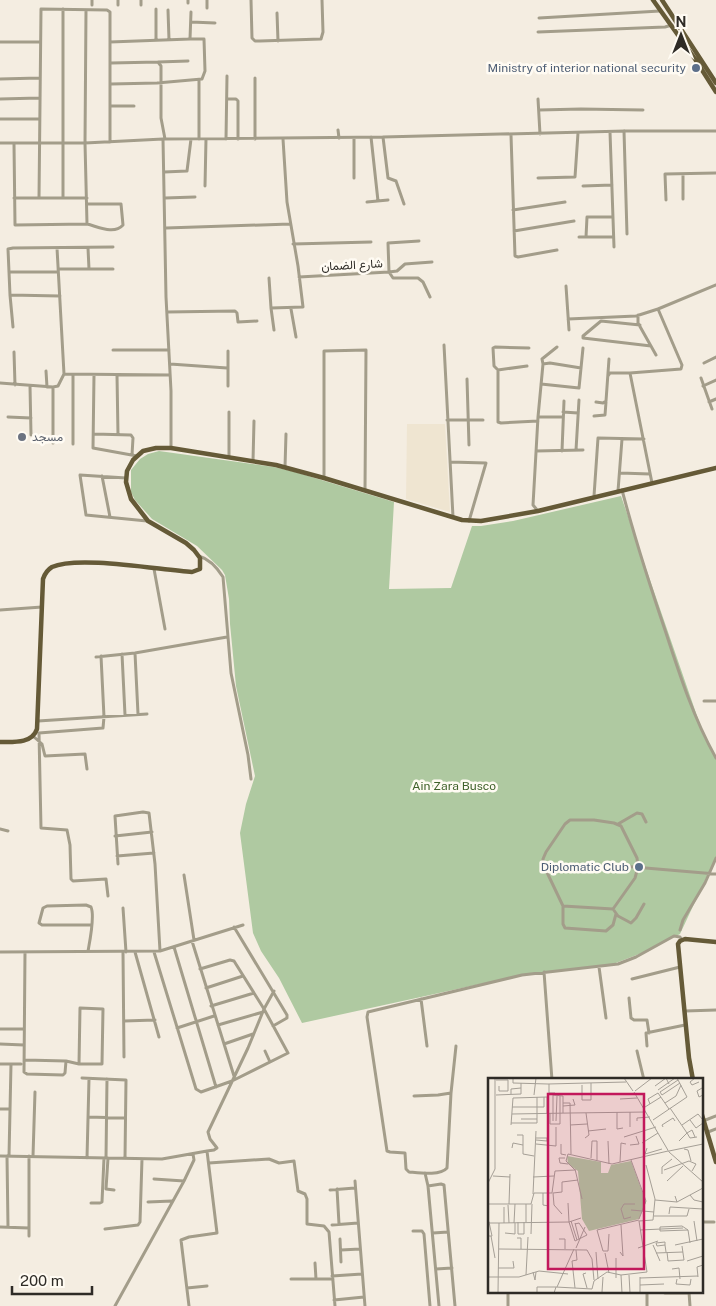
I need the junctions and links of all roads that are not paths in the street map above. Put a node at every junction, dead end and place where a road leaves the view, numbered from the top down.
1 (92, 0) edge
2 (118, 0) edge
3 (141, 0) edge
4 (207, 0) edge
5 (251, 0) edge
6 (322, 0) edge
7 (653, 0) edge
8 (662, 0) edge
9 (92, 5) dead end
10 (118, 5) dead end
11 (141, 6) dead end
12 (207, 8) dead end
13 (63, 9) junction
14 (86, 10) junction
15 (156, 10) dead end
16 (168, 10) dead end
17 (661, 11) junction
18 (191, 12) dead end
19 (277, 13) dead end
20 (538, 18) dead end
21 (191, 22) junction
22 (215, 23) dead end
23 (672, 25) junction
24 (538, 32) dead end
25 (188, 39) junction
26 (156, 40) junction
27 (169, 40) junction
28 (278, 41) junction
29 (0, 42) edge
30 (39, 42) junction
31 (110, 42) junction
32 (188, 61) dead end
33 (158, 62) junction
34 (110, 63) junction
35 (227, 76) dead end
36 (39, 78) junction
37 (255, 78) dead end
38 (0, 79) edge
39 (199, 80) junction
40 (161, 82) junction
41 (716, 83) edge
42 (111, 84) junction
43 (716, 92) edge
44 (39, 98) junction
45 (0, 99) edge
46 (226, 99) junction
47 (538, 99) dead end
48 (110, 106) junction
49 (134, 106) dead end
50 (539, 110) junction
51 (643, 110) dead end
52 (39, 119) junction
53 (0, 120) edge
54 (338, 130) dead end
55 (624, 131) junction
56 (716, 131) edge
57 (610, 132) junction
58 (578, 133) junction
59 (540, 134) junction
60 (511, 135) junction
61 (383, 137) junction
62 (339, 138) junction
63 (354, 138) junction
64 (371, 138) junction
65 (164, 139) junction
66 (191, 139) junction
67 (199, 139) junction
68 (206, 139) junction
69 (226, 139) junction
70 (238, 139) junction
71 (255, 139) junction
72 (283, 139) junction
73 (85, 142) junction
74 (110, 142) junction
75 (0, 143) edge
76 (38, 143) junction
77 (62, 143) junction
78 (14, 144) junction
79 (164, 172) junction
80 (683, 174) junction
81 (716, 174) edge
82 (354, 178) dead end
83 (538, 178) dead end
84 (612, 185) junction
85 (205, 186) dead end
86 (583, 186) dead end
87 (195, 197) dead end
88 (14, 198) junction
89 (39, 198) junction
90 (63, 198) junction
91 (87, 198) junction
92 (165, 198) junction
93 (683, 199) dead end
94 (388, 200) dead end
95 (666, 200) dead end
96 (378, 201) junction
97 (367, 202) dead end
98 (564, 202) dead end
99 (87, 204) junction
100 (404, 204) dead end
101 (513, 210) junction
102 (613, 217) junction
103 (574, 221) dead end
104 (87, 224) junction
105 (290, 224) junction
106 (166, 228) junction
107 (514, 231) junction
108 (627, 234) dead end
109 (579, 237) dead end
110 (586, 237) junction
111 (613, 237) junction
112 (419, 241) dead end
113 (371, 242) dead end
114 (294, 244) junction
115 (114, 247) dead end
116 (614, 247) dead end
117 (57, 248) junction
118 (87, 248) junction
119 (557, 250) dead end
120 (432, 262) dead end
121 (113, 269) dead end
122 (89, 270) junction
123 (58, 271) junction
124 (9, 272) junction
125 (389, 272) junction
126 (299, 277) junction
127 (269, 278) dead end
128 (716, 285) edge
129 (566, 286) dead end
130 (10, 294) junction
131 (60, 296) junction
132 (430, 297) dead end
133 (271, 308) junction
134 (291, 308) junction
135 (658, 309) junction
136 (167, 312) junction
137 (638, 315) junction
138 (568, 320) junction
139 (257, 321) dead end
140 (640, 325) junction
141 (13, 326) dead end
142 (274, 330) dead end
143 (569, 330) dead end
144 (296, 338) dead end
145 (444, 345) dead end
146 (651, 346) junction
147 (557, 347) dead end
148 (529, 348) dead end
149 (583, 348) dead end
150 (112, 350) dead end
151 (169, 350) junction
152 (228, 351) dead end
153 (14, 352) dead end
154 (656, 355) dead end
155 (716, 357) edge
156 (609, 358) dead end
157 (704, 363) dead end
158 (170, 364) junction
159 (543, 364) junction
160 (528, 366) dead end
161 (228, 368) junction
162 (582, 368) junction
163 (498, 370) junction
164 (46, 372) dead end
165 (630, 373) junction
166 (64, 374) junction
167 (170, 374) junction
168 (73, 375) junction
169 (94, 375) junction
170 (117, 375) junction
171 (608, 376) junction
172 (700, 378) dead end
173 (467, 379) dead end
174 (716, 380) edge
175 (0, 383) edge
176 (541, 384) junction
177 (15, 385) junction
178 (30, 386) junction
179 (228, 386) dead end
180 (703, 386) junction
181 (47, 387) junction
182 (53, 387) junction
183 (716, 399) edge
184 (564, 400) dead end
185 (579, 400) dead end
186 (606, 401) junction
187 (596, 402) dead end
188 (709, 402) junction
189 (712, 408) dead end
190 (229, 412) dead end
191 (563, 412) junction
192 (578, 412) junction
193 (594, 416) dead end
194 (8, 417) dead end
195 (563, 417) junction
196 (31, 418) junction
197 (538, 419) junction
198 (447, 420) junction
199 (468, 420) junction
200 (483, 420) dead end
201 (254, 421) dead end
202 (94, 434) junction
203 (286, 434) dead end
204 (31, 435) dead end
205 (118, 435) junction
206 (622, 438) junction
207 (644, 439) junction
208 (53, 443) dead end
209 (72, 444) dead end
210 (468, 445) dead end
211 (171, 448) junction
212 (562, 450) junction
213 (576, 450) junction
214 (583, 450) dead end
215 (536, 451) junction
216 (134, 456) junction
217 (229, 457) junction
218 (253, 461) junction
219 (450, 462) junction
220 (285, 467) junction
221 (716, 468) edge
222 (620, 473) junction
223 (650, 474) junction
224 (102, 476) junction
225 (126, 478) junction
226 (324, 478) junction
227 (652, 483) junction
228 (365, 490) junction
229 (620, 491) junction
230 (594, 496) junction
231 (538, 511) junction
232 (110, 517) junction
233 (453, 517) junction
234 (148, 521) junction
235 (470, 521) junction
236 (199, 556) junction
237 (154, 569) junction
238 (42, 607) junction
239 (0, 610) edge
240 (165, 629) dead end
241 (227, 637) junction
242 (135, 653) junction
243 (122, 654) junction
244 (101, 656) junction
245 (96, 657) dead end
246 (704, 701) dead end
247 (716, 701) edge
248 (147, 714) dead end
249 (125, 715) junction
250 (138, 715) junction
251 (104, 716) junction
252 (38, 721) junction
253 (36, 734) junction
254 (39, 741) junction
255 (0, 742) edge
256 (716, 758) edge
257 (87, 769) dead end
258 (251, 779) dead end
259 (646, 822) dead end
260 (618, 824) junction
261 (0, 829) edge
262 (8, 831) dead end
263 (152, 832) junction
264 (115, 836) junction
265 (154, 853) junction
266 (117, 856) junction
267 (716, 858) edge
268 (118, 864) dead end
269 (622, 866) dead end
270 (638, 867) junction
271 (709, 874) junction
272 (716, 874) edge
273 (184, 875) dead end
274 (108, 896) dead end
275 (644, 904) dead end
276 (563, 906) junction
277 (123, 908) dead end
278 (613, 909) junction
279 (616, 914) junction
280 (91, 925) junction
281 (243, 925) dead end
282 (234, 927) junction
283 (680, 930) dead end
284 (682, 940) junction
285 (193, 941) junction
286 (716, 942) edge
287 (174, 947) junction
288 (160, 951) junction
289 (0, 952) edge
290 (25, 952) junction
291 (88, 952) junction
292 (124, 952) junction
293 (135, 952) junction
294 (154, 952) junction
295 (599, 967) junction
296 (680, 967) junction
297 (200, 969) junction
298 (544, 972) junction
299 (243, 976) junction
300 (632, 979) dead end
301 (206, 988) junction
302 (274, 991) junction
303 (254, 993) junction
304 (629, 998) dead end
305 (421, 999) junction
306 (211, 1006) junction
307 (263, 1010) junction
308 (716, 1010) edge
309 (684, 1011) junction
310 (214, 1016) junction
311 (606, 1018) dead end
312 (155, 1020) junction
313 (124, 1021) junction
314 (196, 1022) junction
315 (218, 1025) junction
316 (686, 1025) junction
317 (273, 1026) junction
318 (178, 1028) junction
319 (0, 1029) edge
320 (24, 1029) junction
321 (650, 1032) junction
322 (253, 1034) junction
323 (159, 1037) dead end
324 (0, 1044) edge
325 (224, 1044) junction
326 (24, 1045) junction
327 (427, 1046) dead end
328 (456, 1046) dead end
329 (648, 1046) dead end
330 (265, 1051) dead end
331 (637, 1051) dead end
332 (124, 1057) dead end
333 (25, 1060) junction
334 (66, 1061) junction
335 (270, 1062) junction
336 (0, 1064) edge
337 (11, 1064) junction
338 (21, 1064) dead end
339 (79, 1064) junction
340 (234, 1077) junction
341 (82, 1078) dead end
342 (552, 1078) edge
343 (644, 1078) edge
344 (693, 1078) edge
345 (89, 1079) junction
346 (107, 1079) junction
347 (232, 1082) junction
348 (216, 1087) junction
349 (35, 1092) dead end
350 (451, 1093) junction
351 (414, 1096) dead end
352 (0, 1109) edge
353 (10, 1109) junction
354 (716, 1116) edge
355 (88, 1117) junction
356 (106, 1117) junction
357 (124, 1118) junction
358 (704, 1121) edge
359 (704, 1123) edge
360 (716, 1129) edge
361 (708, 1132) junction
362 (207, 1151) junction
363 (193, 1154) junction
364 (0, 1156) edge
365 (8, 1156) junction
366 (31, 1156) junction
367 (87, 1158) junction
368 (106, 1158) junction
369 (125, 1158) junction
370 (142, 1159) junction
371 (716, 1162) edge
372 (209, 1163) junction
373 (425, 1172) junction
374 (154, 1179) dead end
375 (184, 1181) junction
376 (355, 1181) dead end
377 (428, 1186) junction
378 (355, 1188) junction
379 (337, 1189) junction
380 (114, 1190) dead end
381 (330, 1190) dead end
382 (173, 1200) junction
383 (148, 1202) dead end
384 (91, 1203) dead end
385 (704, 1222) edge
386 (714, 1222) dead end
387 (358, 1223) junction
388 (339, 1224) junction
389 (332, 1225) dead end
390 (0, 1227) edge
391 (8, 1227) junction
392 (29, 1228) junction
393 (106, 1228) dead end
394 (413, 1231) dead end
395 (448, 1232) junction
396 (433, 1233) junction
397 (29, 1236) dead end
398 (340, 1239) dead end
399 (360, 1249) junction
400 (341, 1250) junction
401 (342, 1262) dead end
402 (315, 1263) dead end
403 (452, 1268) junction
404 (436, 1269) junction
405 (362, 1274) junction
406 (332, 1277) junction
407 (291, 1279) dead end
408 (316, 1279) junction
409 (207, 1286) dead end
410 (187, 1288) junction
411 (364, 1297) junction
412 (334, 1300) junction
413 (115, 1306) edge
414 (190, 1306) edge
415 (335, 1306) edge
416 (365, 1306) edge
417 (430, 1306) edge
418 (439, 1306) edge
419 (455, 1306) edge

1 - 9 street
2 - 10 street
3 - 11 street
4 - 12 street
5 - 28 street
6 - 28 street
7 - 17 main road
8 - 41 main road
13 - 14 street
13 - 30 street
13 - 77 street
14 - 31 street
14 - 73 street
15 - 26 street
16 - 27 street
17 - 20 street
17 - 23 main road
18 - 21 street
19 - 28 street
21 - 22 street
21 - 25 street
23 - 24 street
23 - 43 main road
25 - 27 street
25 - 39 street
26 - 27 street
26 - 31 street
29 - 30 street
30 - 36 street
31 - 34 street
32 - 33 street
33 - 34 street
33 - 40 street
34 - 42 street
35 - 46 street
36 - 38 street
36 - 44 street
37 - 71 street
39 - 40 street
39 - 67 street
40 - 42 street
40 - 65 street
42 - 48 street
44 - 45 street
44 - 52 street
46 - 69 street
46 - 70 street
47 - 50 street
48 - 49 street
48 - 74 street
50 - 51 street
50 - 59 street
52 - 53 street
52 - 76 street
54 - 62 street
55 - 56 street
55 - 57 street
55 - 108 street
57 - 58 street
57 - 84 street
58 - 59 street
58 - 83 street
59 - 60 street
60 - 61 street
60 - 101 street
61 - 64 street
61 - 100 street
62 - 63 street
62 - 72 street
63 - 64 street
63 - 82 street
64 - 96 street
65 - 66 street
65 - 74 street
65 - 79 street
66 - 67 street
66 - 79 street
67 - 68 street
68 - 69 street
68 - 85 street
69 - 70 street
70 - 71 street
71 - 72 street
72 - 105 street
73 - 74 street
73 - 77 street
73 - 91 street
75 - 78 street
76 - 77 street
76 - 78 street
76 - 89 street
77 - 90 street
78 - 88 street
79 - 92 street
80 - 81 street
80 - 93 street
80 - 95 street
84 - 86 street
84 - 102 street
87 - 92 street
88 - 89 street
88 - 104 street
89 - 90 street
90 - 91 street
91 - 99 street
92 - 106 street
94 - 96 street
96 - 97 street
98 - 101 street
99 - 104 street
99 - 104 street
101 - 107 street
102 - 110 street
102 - 111 street
103 - 107 street
105 - 106 street
105 - 114 street
106 - 136 street
107 - 119 street
109 - 110 street
110 - 111 street
111 - 116 street
112 - 125 street
113 - 114 street
114 - 126 street
115 - 118 street
117 - 118 street
117 - 123 street
117 - 124 street
118 - 122 street
120 - 125 street, شارع الضمان
121 - 122 street
122 - 123 street
123 - 124 street
123 - 131 street
124 - 130 street
125 - 126 street, شارع الضمان
125 - 132 street
126 - 134 street
127 - 133 street
128 - 135 street
129 - 138 street
130 - 131 street
130 - 141 street
131 - 166 street
133 - 134 street
133 - 142 street
134 - 144 street
135 - 137 street
135 - 165 street
136 - 139 street
136 - 151 street
137 - 138 street
137 - 140 street
138 - 143 street
140 - 146 street
140 - 146 street
145 - 198 street
146 - 154 street
147 - 159 street
148 - 163 street
149 - 162 street
150 - 151 street
151 - 158 street
152 - 161 street
153 - 177 street
155 - 157 street
156 - 171 street
158 - 161 street
158 - 167 street
159 - 162 street
159 - 176 street
160 - 163 street
161 - 179 street
162 - 176 street
163 - 197 street
164 - 181 street
165 - 171 street
165 - 207 street
166 - 168 street
166 - 182 street
167 - 170 street
167 - 211 street
168 - 169 street
168 - 209 street
169 - 170 street
169 - 202 street
170 - 205 street
171 - 186 street
172 - 180 street
173 - 199 street
174 - 180 street
175 - 177 street
176 - 197 street
177 - 178 street
178 - 181 street
178 - 196 street
180 - 188 street
181 - 182 street
182 - 208 street
183 - 188 street
184 - 191 street
185 - 192 street
186 - 187 street
186 - 193 street
188 - 189 street
190 - 217 street
191 - 192 street
191 - 195 street
192 - 213 street
194 - 196 street
195 - 197 street
195 - 212 street
196 - 204 street
197 - 215 street
198 - 199 street
198 - 219 street
199 - 200 street
199 - 210 street
201 - 218 street
202 - 205 street
202 - 216 street
203 - 220 street
205 - 216 street
206 - 207 street
206 - 222 street
206 - 230 street
207 - 223 street
211 - 216 main road
211 - 217 main road
212 - 213 street
212 - 215 street
213 - 214 street
215 - 231 street
216 - 225 main road
217 - 218 main road
218 - 220 main road
219 - 233 street
219 - 235 street
220 - 226 main road
221 - 227 main road
222 - 223 street
222 - 229 street
223 - 227 street
224 - 225 street
224 - 232 street
224 - 232 street
225 - 234 main road
226 - 228 main road
226 - 228 street
227 - 229 main road
228 - 233 main road
229 - 230 main road
229 - 256 street
230 - 231 main road
231 - 235 main road
232 - 234 street
233 - 235 main road
234 - 236 main road
236 - 237 main road
236 - 241 street
237 - 238 main road
237 - 240 street
238 - 239 street
238 - 252 main road
241 - 242 street
241 - 258 street
242 - 243 street
242 - 250 street
243 - 244 street
243 - 249 street
244 - 245 street
244 - 251 street
246 - 247 street
248 - 250 street
249 - 250 street
249 - 251 street
251 - 252 street
251 - 253 street
252 - 253 main road
253 - 254 street
253 - 255 main road
254 - 257 street
254 - 274 street
259 - 260 street
260 - 270 street
260 - 276 street
261 - 262 street
263 - 264 street
263 - 264 street
263 - 265 street
264 - 266 street
265 - 266 street
265 - 288 street
266 - 268 street
267 - 271 street
269 - 270 street
270 - 271 street
270 - 278 street
271 - 272 street
271 - 283 street
273 - 285 street
275 - 279 street
276 - 278 street
276 - 279 street
277 - 292 street
278 - 279 street
280 - 280 street
280 - 291 street
281 - 282 street
282 - 285 street
282 - 302 street
284 - 286 main road
284 - 295 street
284 - 296 main road
285 - 287 street
285 - 297 street
287 - 288 street
287 - 314 street
288 - 294 street
289 - 290 street
290 - 291 street
290 - 320 street
291 - 292 street
292 - 293 street
292 - 313 street
293 - 294 street
293 - 312 street
294 - 318 street
295 - 298 street
295 - 311 street
296 - 300 street
296 - 309 main road
297 - 299 street
297 - 301 street
298 - 305 street
298 - 342 street
299 - 301 street
299 - 303 street
301 - 306 street
302 - 307 street
302 - 317 street
303 - 306 street
303 - 307 street
304 - 321 street
305 - 327 street
305 - 373 street
306 - 310 street
307 - 315 street
307 - 317 street
307 - 322 street
308 - 309 street
309 - 316 main road
310 - 314 street
310 - 315 street
312 - 313 street
312 - 323 street
313 - 332 street
314 - 318 street
314 - 348 street
315 - 325 street
316 - 321 street
316 - 344 main road
317 - 335 street
318 - 348 street
319 - 320 street
320 - 326 street
321 - 329 street
322 - 325 street
322 - 340 street
324 - 326 street
325 - 340 street
326 - 333 street
328 - 350 street
330 - 335 street
331 - 343 street
333 - 334 street
333 - 334 street
334 - 339 street
335 - 347 street
336 - 337 street
337 - 338 street
337 - 353 street
339 - 339 street
340 - 347 street
341 - 345 street
345 - 346 street
345 - 355 street
346 - 356 street
346 - 357 street
347 - 348 street
347 - 362 street
349 - 366 street
350 - 351 street
350 - 373 street
352 - 353 street
353 - 365 street
354 - 358 street
355 - 356 street
355 - 367 street
356 - 357 street
356 - 368 street
357 - 369 street
359 - 361 main road
360 - 361 street
361 - 371 main road
362 - 363 street
362 - 372 street
363 - 370 street
363 - 375 street
364 - 365 street
365 - 366 street
365 - 391 street
366 - 367 street
366 - 392 street
367 - 368 street
368 - 369 street
368 - 380 street
368 - 384 street
369 - 370 street
370 - 393 street
372 - 406 street
372 - 410 street
373 - 377 street
374 - 375 street
375 - 382 street
376 - 378 street
377 - 395 street
377 - 396 street
378 - 379 street
378 - 387 street
379 - 381 street
379 - 388 street
382 - 383 street
382 - 413 street
385 - 386 street
387 - 388 street
387 - 399 street
388 - 389 street
390 - 391 street
391 - 392 street
392 - 397 street
394 - 417 street
395 - 396 street
395 - 403 street
396 - 404 street
398 - 400 street
399 - 400 street
399 - 405 street
400 - 401 street
402 - 408 street
403 - 404 street
403 - 419 street
404 - 418 street
405 - 406 street
405 - 411 street
406 - 408 street
406 - 412 street
407 - 408 street
409 - 410 street
410 - 414 street
411 - 412 street
411 - 416 street
412 - 415 street

